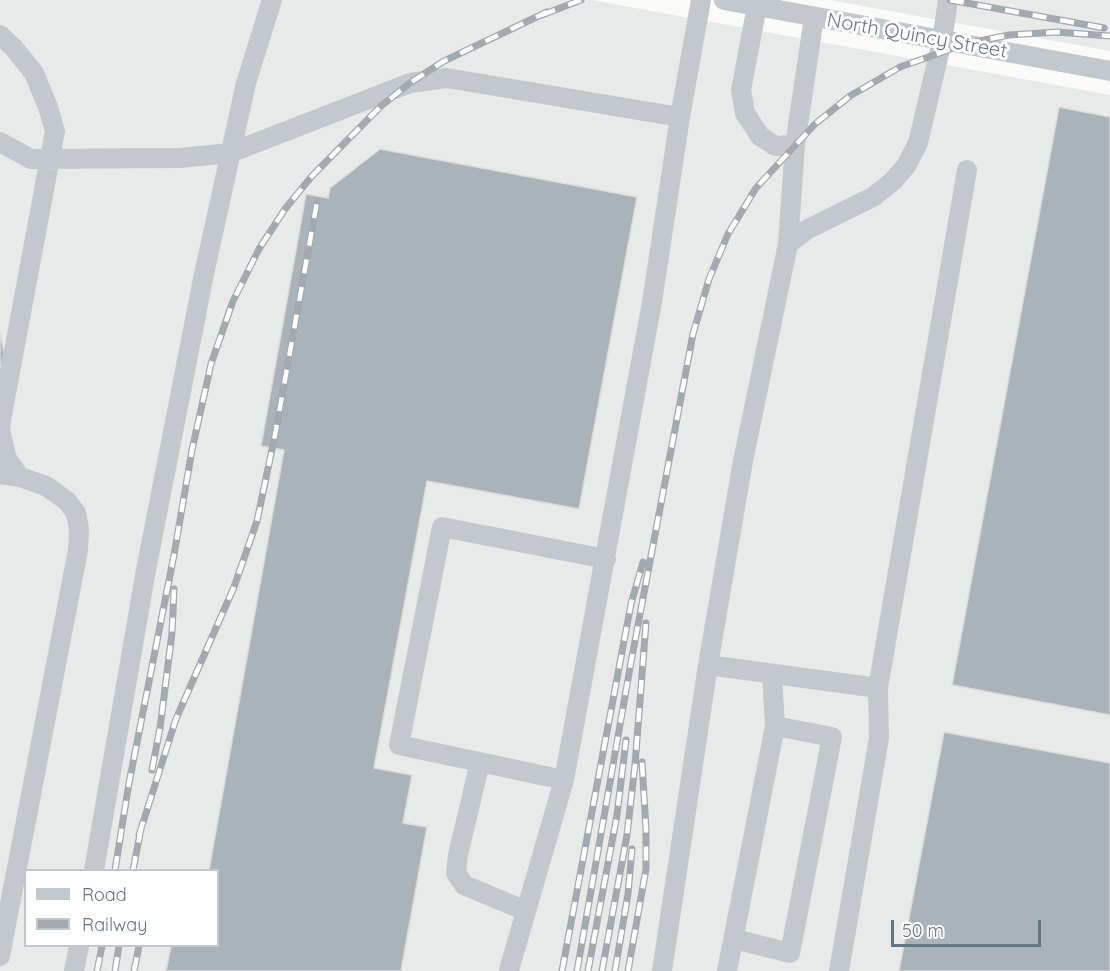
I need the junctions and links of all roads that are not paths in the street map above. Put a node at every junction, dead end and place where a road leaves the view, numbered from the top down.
1 (272, 0) edge
2 (701, 0) edge
3 (724, 0) edge
4 (948, 0) edge
5 (757, 6) junction
6 (813, 17) junction
7 (0, 35) edge
8 (942, 41) junction
9 (1110, 71) edge
10 (680, 117) junction
11 (0, 142) edge
12 (795, 145) junction
13 (230, 153) junction
14 (51, 159) junction
15 (968, 170) dead end
16 (788, 244) junction
17 (1, 417) edge
18 (0, 474) edge
19 (20, 477) junction
20 (606, 559) junction
21 (708, 665) junction
22 (772, 674) junction
23 (878, 688) junction
24 (775, 726) junction
25 (480, 762) junction
26 (564, 780) junction
27 (94, 869) edge
28 (526, 911) junction
29 (734, 939) junction
30 (79, 947) edge
31 (0, 956) edge
32 (508, 970) edge
33 (74, 971) edge
34 (662, 971) edge
35 (728, 971) edge
36 (839, 971) edge

1 - 13 street
2 - 10 street
3 - 5 street, North Quincy Street
4 - 8 street
5 - 6 street, North Quincy Street
5 - 12 street
6 - 8 street, North Quincy Street
6 - 12 street
7 - 14 street
8 - 9 street, North Quincy Street
8 - 16 street
10 - 13 street
10 - 20 street
11 - 14 street
12 - 16 street
13 - 14 street
13 - 27 street
14 - 17 street
15 - 23 street
16 - 21 street
17 - 19 street
18 - 19 street
19 - 31 street
20 - 25 street
20 - 26 street
21 - 22 street
21 - 34 street
22 - 23 street
22 - 24 street
23 - 36 street
24 - 29 street
24 - 29 street
25 - 26 street
25 - 28 street
26 - 28 street
28 - 32 street
29 - 35 street
30 - 33 street

